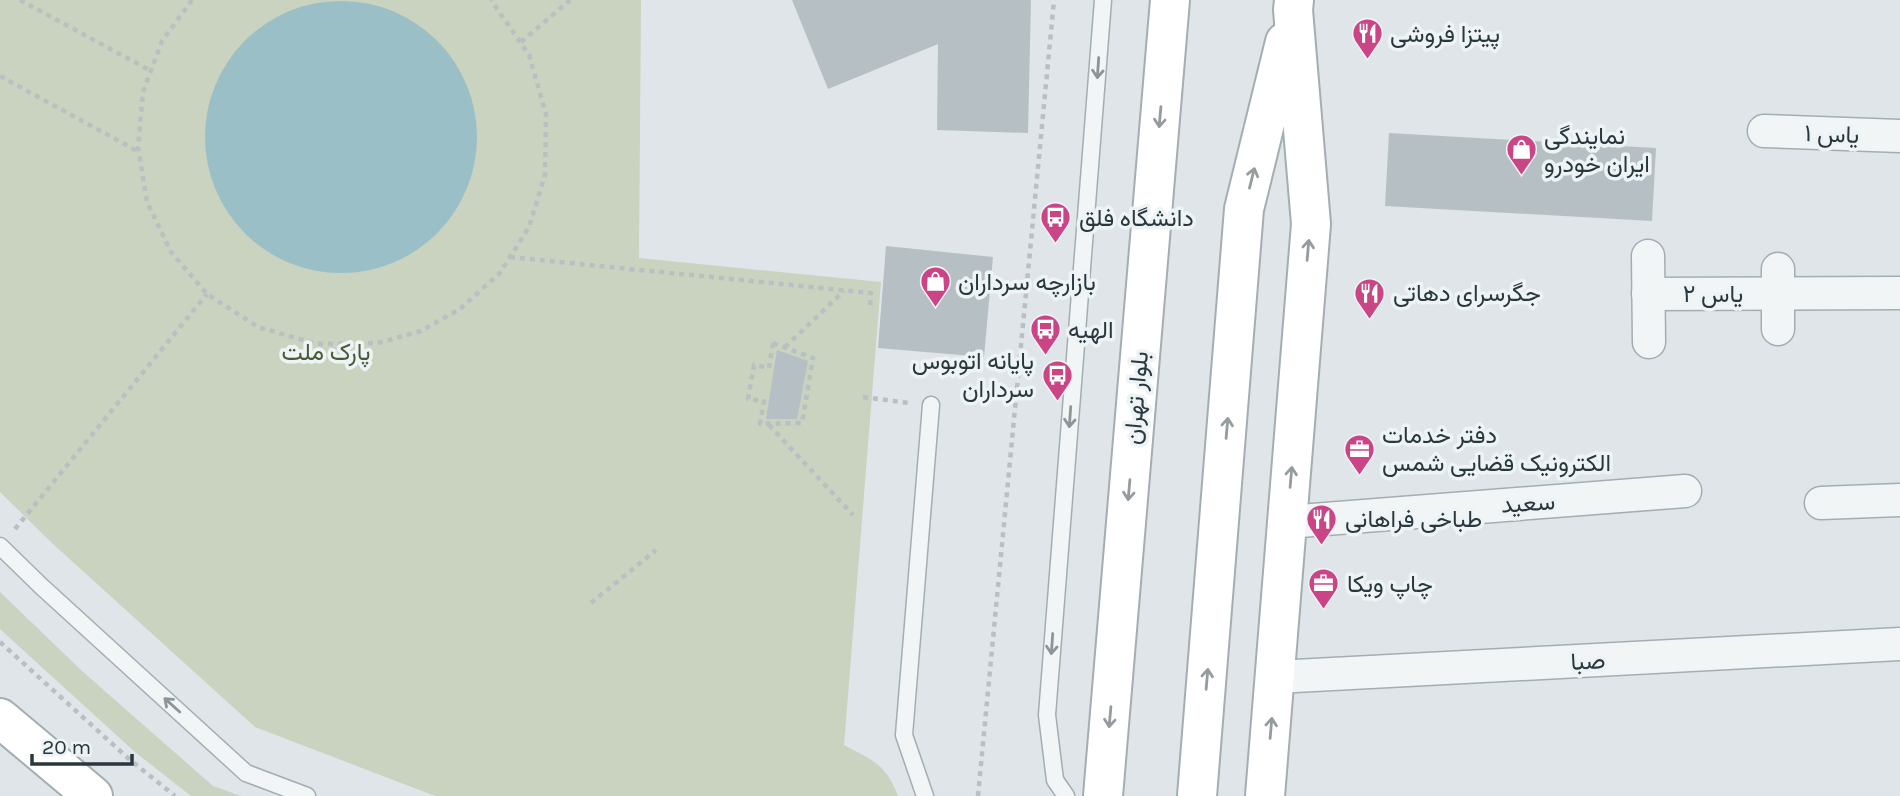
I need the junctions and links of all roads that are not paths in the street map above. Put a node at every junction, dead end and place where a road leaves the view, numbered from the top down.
1 (1103, 0) edge
2 (1170, 0) edge
3 (1294, 5) edge
4 (1764, 131) dead end
5 (1900, 136) edge
6 (1648, 256) dead end
7 (1778, 281) junction
8 (1900, 293) edge
9 (1648, 294) junction
10 (1778, 329) dead end
11 (1648, 342) dead end
12 (930, 405) road end
13 (1685, 491) dead end
14 (1900, 500) edge
15 (1821, 503) dead end
16 (1287, 522) junction
17 (4, 541) edge
18 (1900, 644) edge
19 (1276, 677) junction
20 (0, 718) edge
21 (93, 796) edge
22 (307, 796) edge
23 (925, 796) edge
24 (1066, 796) edge
25 (1103, 796) edge
26 (1197, 796) edge
27 (1265, 796) edge

1 -> 24 lane
2 -> 25 main road, بلوار تهران
16 -> 3 main road
26 -> 3 main road
4 - 5 street, یاس ۱
6 - 9 street, یاس ۲
7 - 8 street, یاس ۲
7 - 9 street, یاس ۲
7 - 10 street, یاس ۲
9 - 11 street, یاس ۲
12 - 23 lane
13 - 16 street, سعید
14 - 15 street
16 - 19 main road
22 -> 17 lane
18 - 19 street, صبا
27 -> 19 main road
20 - 21 main road

